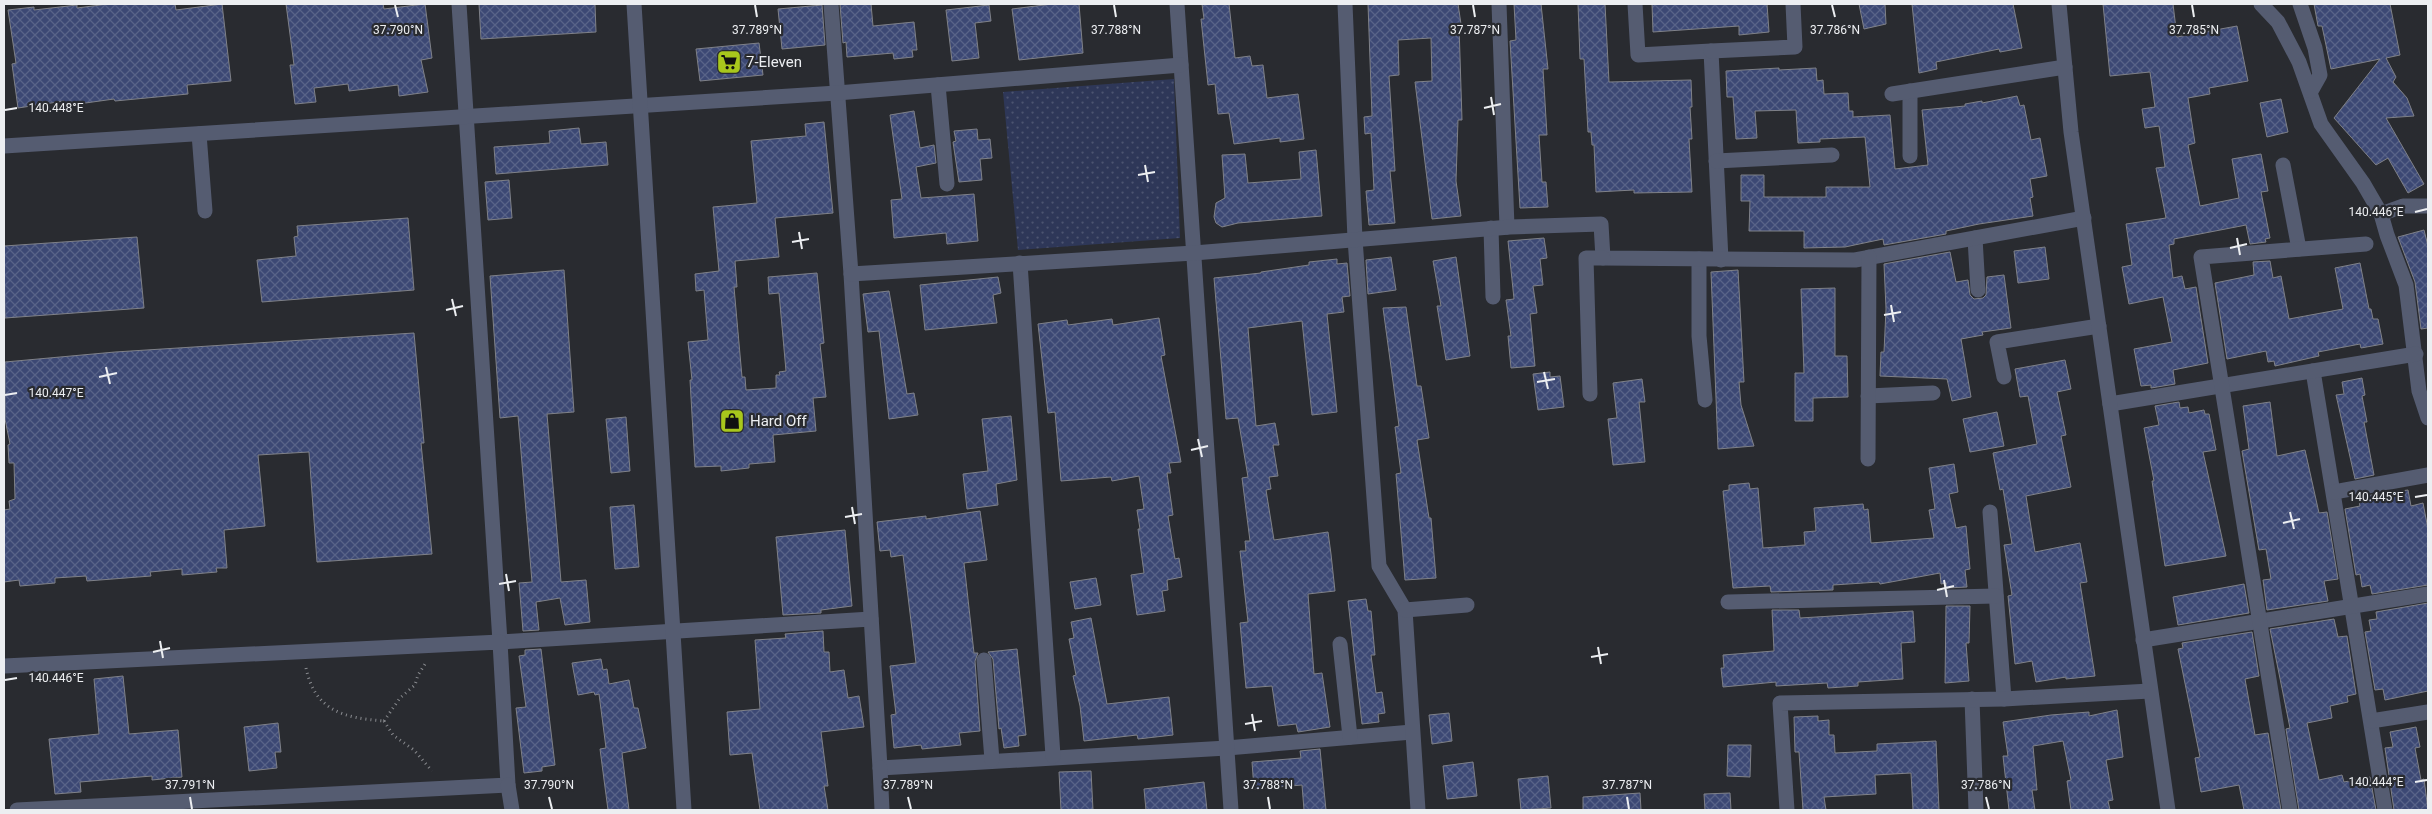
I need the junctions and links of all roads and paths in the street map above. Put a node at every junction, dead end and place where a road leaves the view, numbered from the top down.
1 (459, 4) edge
2 (634, 4) edge
3 (831, 4) edge
4 (1177, 4) edge
5 (1345, 4) edge
6 (1499, 4) edge
7 (1635, 4) edge
8 (1793, 4) edge
9 (2059, 4) edge
10 (2261, 4) edge
11 (2300, 4) edge
12 (1711, 52) junction
13 (1181, 65) junction
14 (2065, 67) junction
15 (938, 84) junction
16 (1910, 91) junction
17 (837, 92) junction
18 (2311, 92) junction
19 (1892, 94) dead end
20 (640, 104) junction
21 (466, 117) junction
22 (199, 134) junction
23 (4, 146) edge
24 (1832, 155) dead end
25 (1910, 156) dead end
26 (1716, 161) junction
27 (2283, 165) dead end
28 (947, 184) dead end
29 (2428, 206) edge
30 (205, 211) dead end
31 (2381, 214) junction
32 (2084, 218) junction
33 (1507, 227) junction
34 (1490, 228) junction
35 (1975, 238) junction
36 (1355, 239) junction
37 (2366, 244) dead end
38 (2299, 249) junction
39 (1194, 253) junction
40 (1869, 257) junction
41 (1603, 258) junction
42 (1699, 259) junction
43 (1721, 260) junction
44 (1020, 263) junction
45 (851, 274) junction
46 (1978, 290) dead end
47 (1493, 298) dead end
48 (2099, 326) junction
49 (2416, 354) junction
50 (2314, 371) junction
51 (2004, 377) dead end
52 (2222, 386) junction
53 (1933, 393) dead end
54 (1590, 394) dead end
55 (1868, 396) junction
56 (1705, 400) dead end
57 (2110, 404) junction
58 (2428, 418) edge
59 (1868, 459) dead end
60 (2428, 475) edge
61 (2334, 492) junction
62 (1990, 512) dead end
63 (2428, 594) edge
64 (1996, 596) junction
65 (1728, 602) dead end
66 (1468, 605) dead end
67 (2352, 606) junction
68 (1405, 610) junction
69 (871, 618) junction
70 (2260, 621) junction
71 (674, 632) junction
72 (2143, 640) junction
73 (500, 642) junction
74 (1340, 644) dead end
75 (303, 652) junction
76 (984, 660) dead end
77 (432, 662) dead end
78 (4, 666) edge
79 (2150, 690) junction
80 (1972, 699) junction
81 (2004, 699) junction
82 (2428, 712) edge
83 (384, 721) junction
84 (2371, 721) junction
85 (1412, 732) junction
86 (1350, 737) junction
87 (1227, 748) junction
88 (1053, 756) junction
89 (992, 760) junction
90 (880, 768) junction
91 (439, 773) dead end
92 (508, 785) junction
93 (17, 810) edge
94 (512, 810) edge
95 (684, 810) edge
96 (882, 810) edge
97 (1232, 810) edge
98 (1418, 810) edge
99 (1787, 810) edge
100 (1976, 810) edge
101 (2168, 810) edge
102 (2290, 810) edge
103 (2385, 810) edge

1 - 21 street
2 - 20 street
3 - 17 street
4 - 13 street
5 - 36 street
6 - 33 street
7 - 12 street
8 - 12 street
9 - 14 street
10 - 18 street
11 - 18 street
12 - 26 street
13 - 15 street
13 - 39 street
14 - 16 street
14 - 32 street
15 - 17 street
15 - 28 street
16 - 19 street
16 - 25 street
17 - 20 street
17 - 45 street
18 - 31 street
20 - 21 street
20 - 71 street
21 - 22 street
21 - 73 street
22 - 23 street
22 - 30 street
24 - 26 street
26 - 43 street
27 - 38 street
29 - 31 street
31 - 49 street
32 - 35 street
32 - 48 street
33 - 34 street
33 - 41 street
34 - 36 street
34 - 47 street
35 - 40 street
35 - 46 street
36 - 39 street
36 - 68 street
37 - 38 street
38 - 52 street
39 - 44 street
39 - 87 street
40 - 43 street
40 - 55 street
41 - 42 street
41 - 54 street
42 - 43 street
42 - 56 street
44 - 45 street
44 - 88 street
45 - 69 street
48 - 51 street
48 - 57 street
49 - 50 street
49 - 58 street
50 - 52 street
50 - 61 street
52 - 57 street
52 - 70 street
53 - 55 street
55 - 59 street
57 - 72 street
60 - 61 street
61 - 67 street
62 - 64 street
63 - 67 street
64 - 65 street
64 - 81 street
66 - 68 street
67 - 70 street
67 - 84 street
68 - 85 street
69 - 71 street
69 - 90 street
70 - 72 street
70 - 102 street
71 - 73 street
71 - 95 street
72 - 79 street
73 - 75 street
73 - 92 street
74 - 86 street
75 - 78 street
75 - 83 path
76 - 89 street
77 - 83 path
79 - 81 street
79 - 101 street
80 - 81 street
80 - 99 street
80 - 100 street
82 - 84 street
83 - 91 path
84 - 103 street
85 - 86 street
85 - 98 street
86 - 87 street
87 - 88 street
87 - 97 street
88 - 89 street
89 - 90 street
90 - 96 street
92 - 93 street
92 - 94 street

